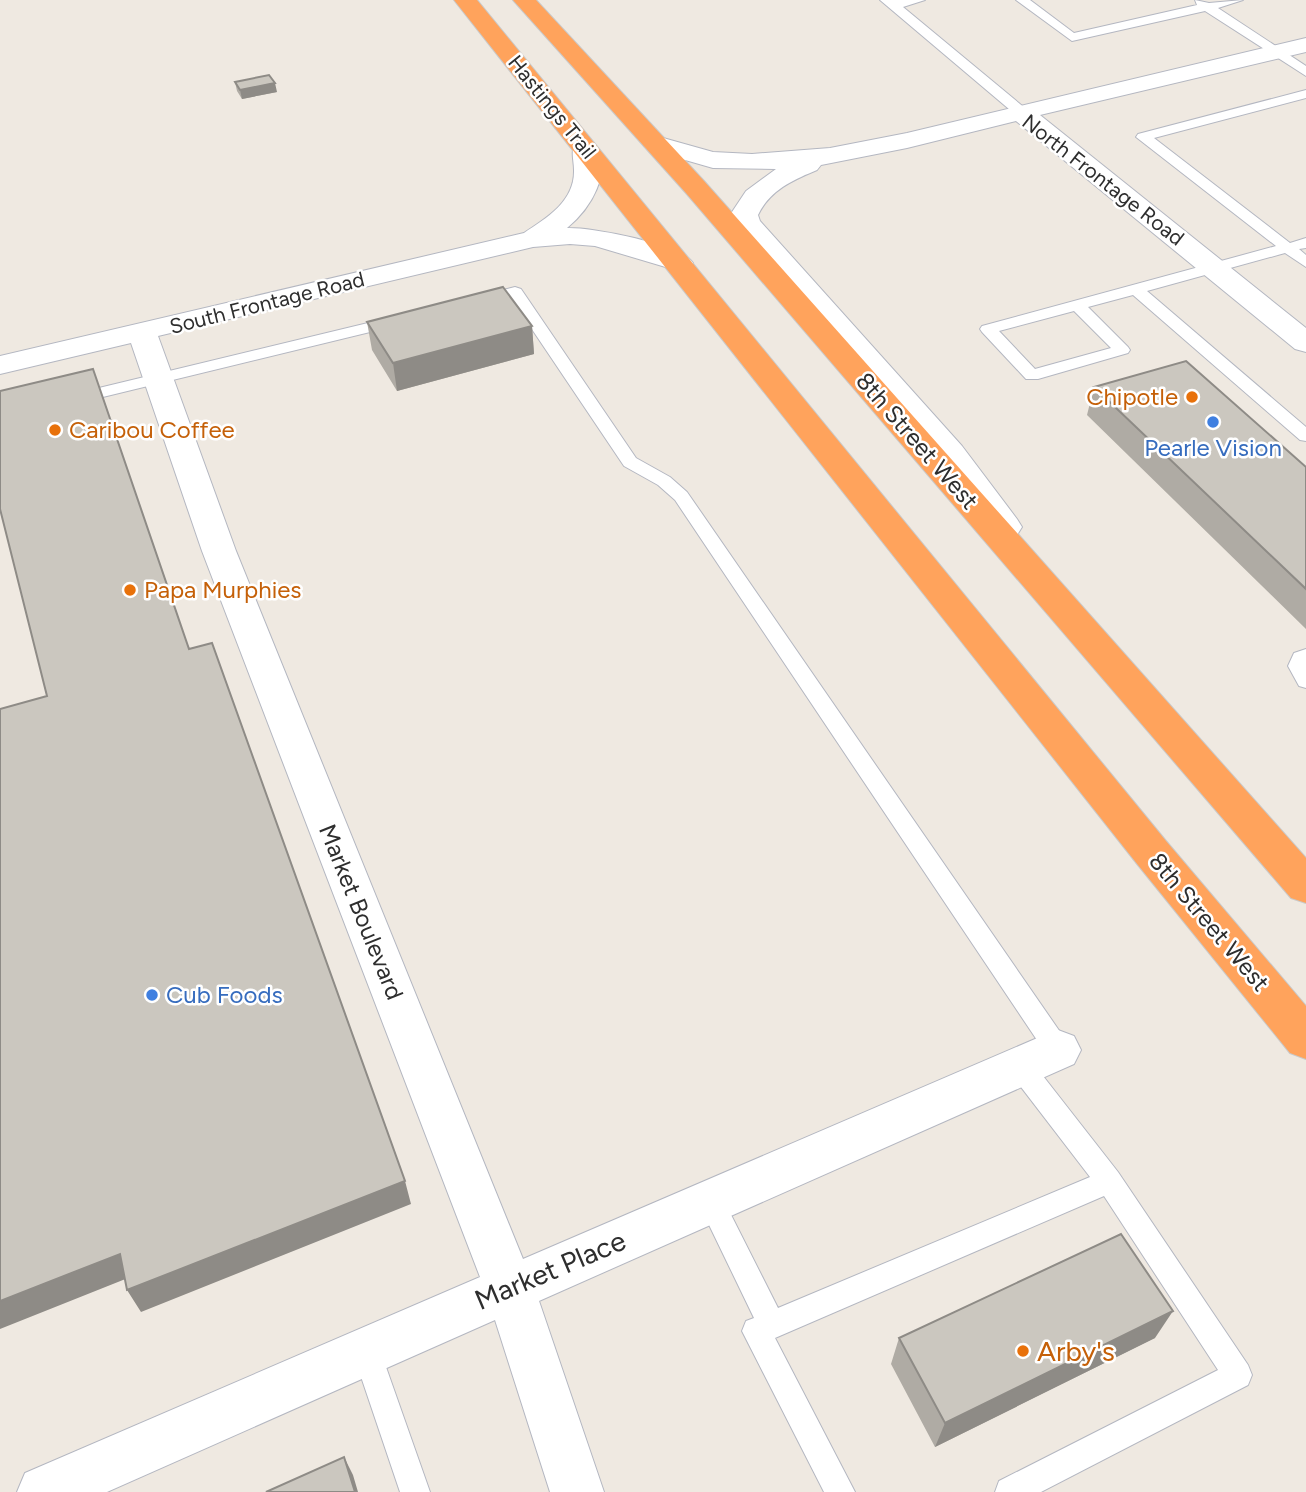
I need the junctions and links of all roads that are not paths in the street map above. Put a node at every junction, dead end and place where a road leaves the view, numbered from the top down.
1 (465, 0) edge
2 (524, 0) edge
3 (919, 0) edge
4 (1022, 0) edge
5 (1237, 0) edge
6 (890, 3) edge
7 (1202, 3) edge
8 (1306, 45) edge
9 (1276, 52) junction
10 (1306, 72) edge
11 (1306, 94) edge
12 (1021, 112) junction
13 (656, 144) junction
14 (585, 148) junction
15 (830, 156) junction
16 (639, 214) joint
17 (533, 239) junction
18 (1306, 243) edge
19 (1288, 248) junction
20 (1306, 261) edge
21 (679, 263) junction
22 (1214, 268) junction
23 (1136, 289) junction
24 (462, 305) edge
25 (1077, 305) junction
26 (409, 317) edge
27 (142, 333) junction
28 (1306, 343) edge
29 (0, 365) edge
30 (158, 379) junction
31 (53, 404) edge
32 (1306, 436) edge
33 (1069, 615) junction
34 (1306, 656) edge
35 (1306, 681) edge
36 (1306, 886) edge
37 (1306, 1039) edge
38 (1039, 1058) junction
39 (1109, 1181) junction
40 (710, 1200) junction
41 (509, 1287) junction
42 (772, 1325) junction
43 (366, 1350) junction
44 (44, 1492) edge
45 (415, 1492) edge
46 (577, 1492) edge
47 (840, 1492) edge
48 (1010, 1492) edge

1 - 14 highway, Hastings Trail
2 - 13 highway, 8th Street West
3 - 6 lane
4 - 7 lane
5 - 7 lane
6 - 12 lane
7 - 9 lane
8 - 9 street
9 - 10 lane
9 - 12 street
11 - 19 lane
12 - 15 street, North Frontage Road
12 - 22 street, North Frontage Road
13 - 15 street, North Frontage Road
13 - 33 highway, 8th Street West
14 - 16 highway, Hastings Trail
14 - 17 street, South Frontage Road
15 - 33 street, North Frontage Road
16 - 21 highway, 8th Street West
17 - 21 street, South Frontage Road
17 - 27 street, South Frontage Road
18 - 19 lane
19 - 20 lane
19 - 22 lane
21 - 37 highway, 8th Street West
22 - 23 lane
22 - 28 street, North Frontage Road
23 - 25 lane
23 - 32 lane
24 - 38 lane
25 - 25 lane
26 - 30 lane
27 - 29 street, South Frontage Road
27 - 30 street, Market Boulevard
30 - 31 lane
30 - 41 street, Market Boulevard
33 - 36 highway, 8th Street West
34 - 35 lane
38 - 39 lane
38 - 40 street, Market Place
39 - 42 lane
39 - 48 lane
40 - 41 street, Market Place
40 - 42 lane
41 - 43 street, Market Place
41 - 46 street, Market Boulevard
42 - 47 lane
43 - 44 street, Market Place
43 - 45 lane

